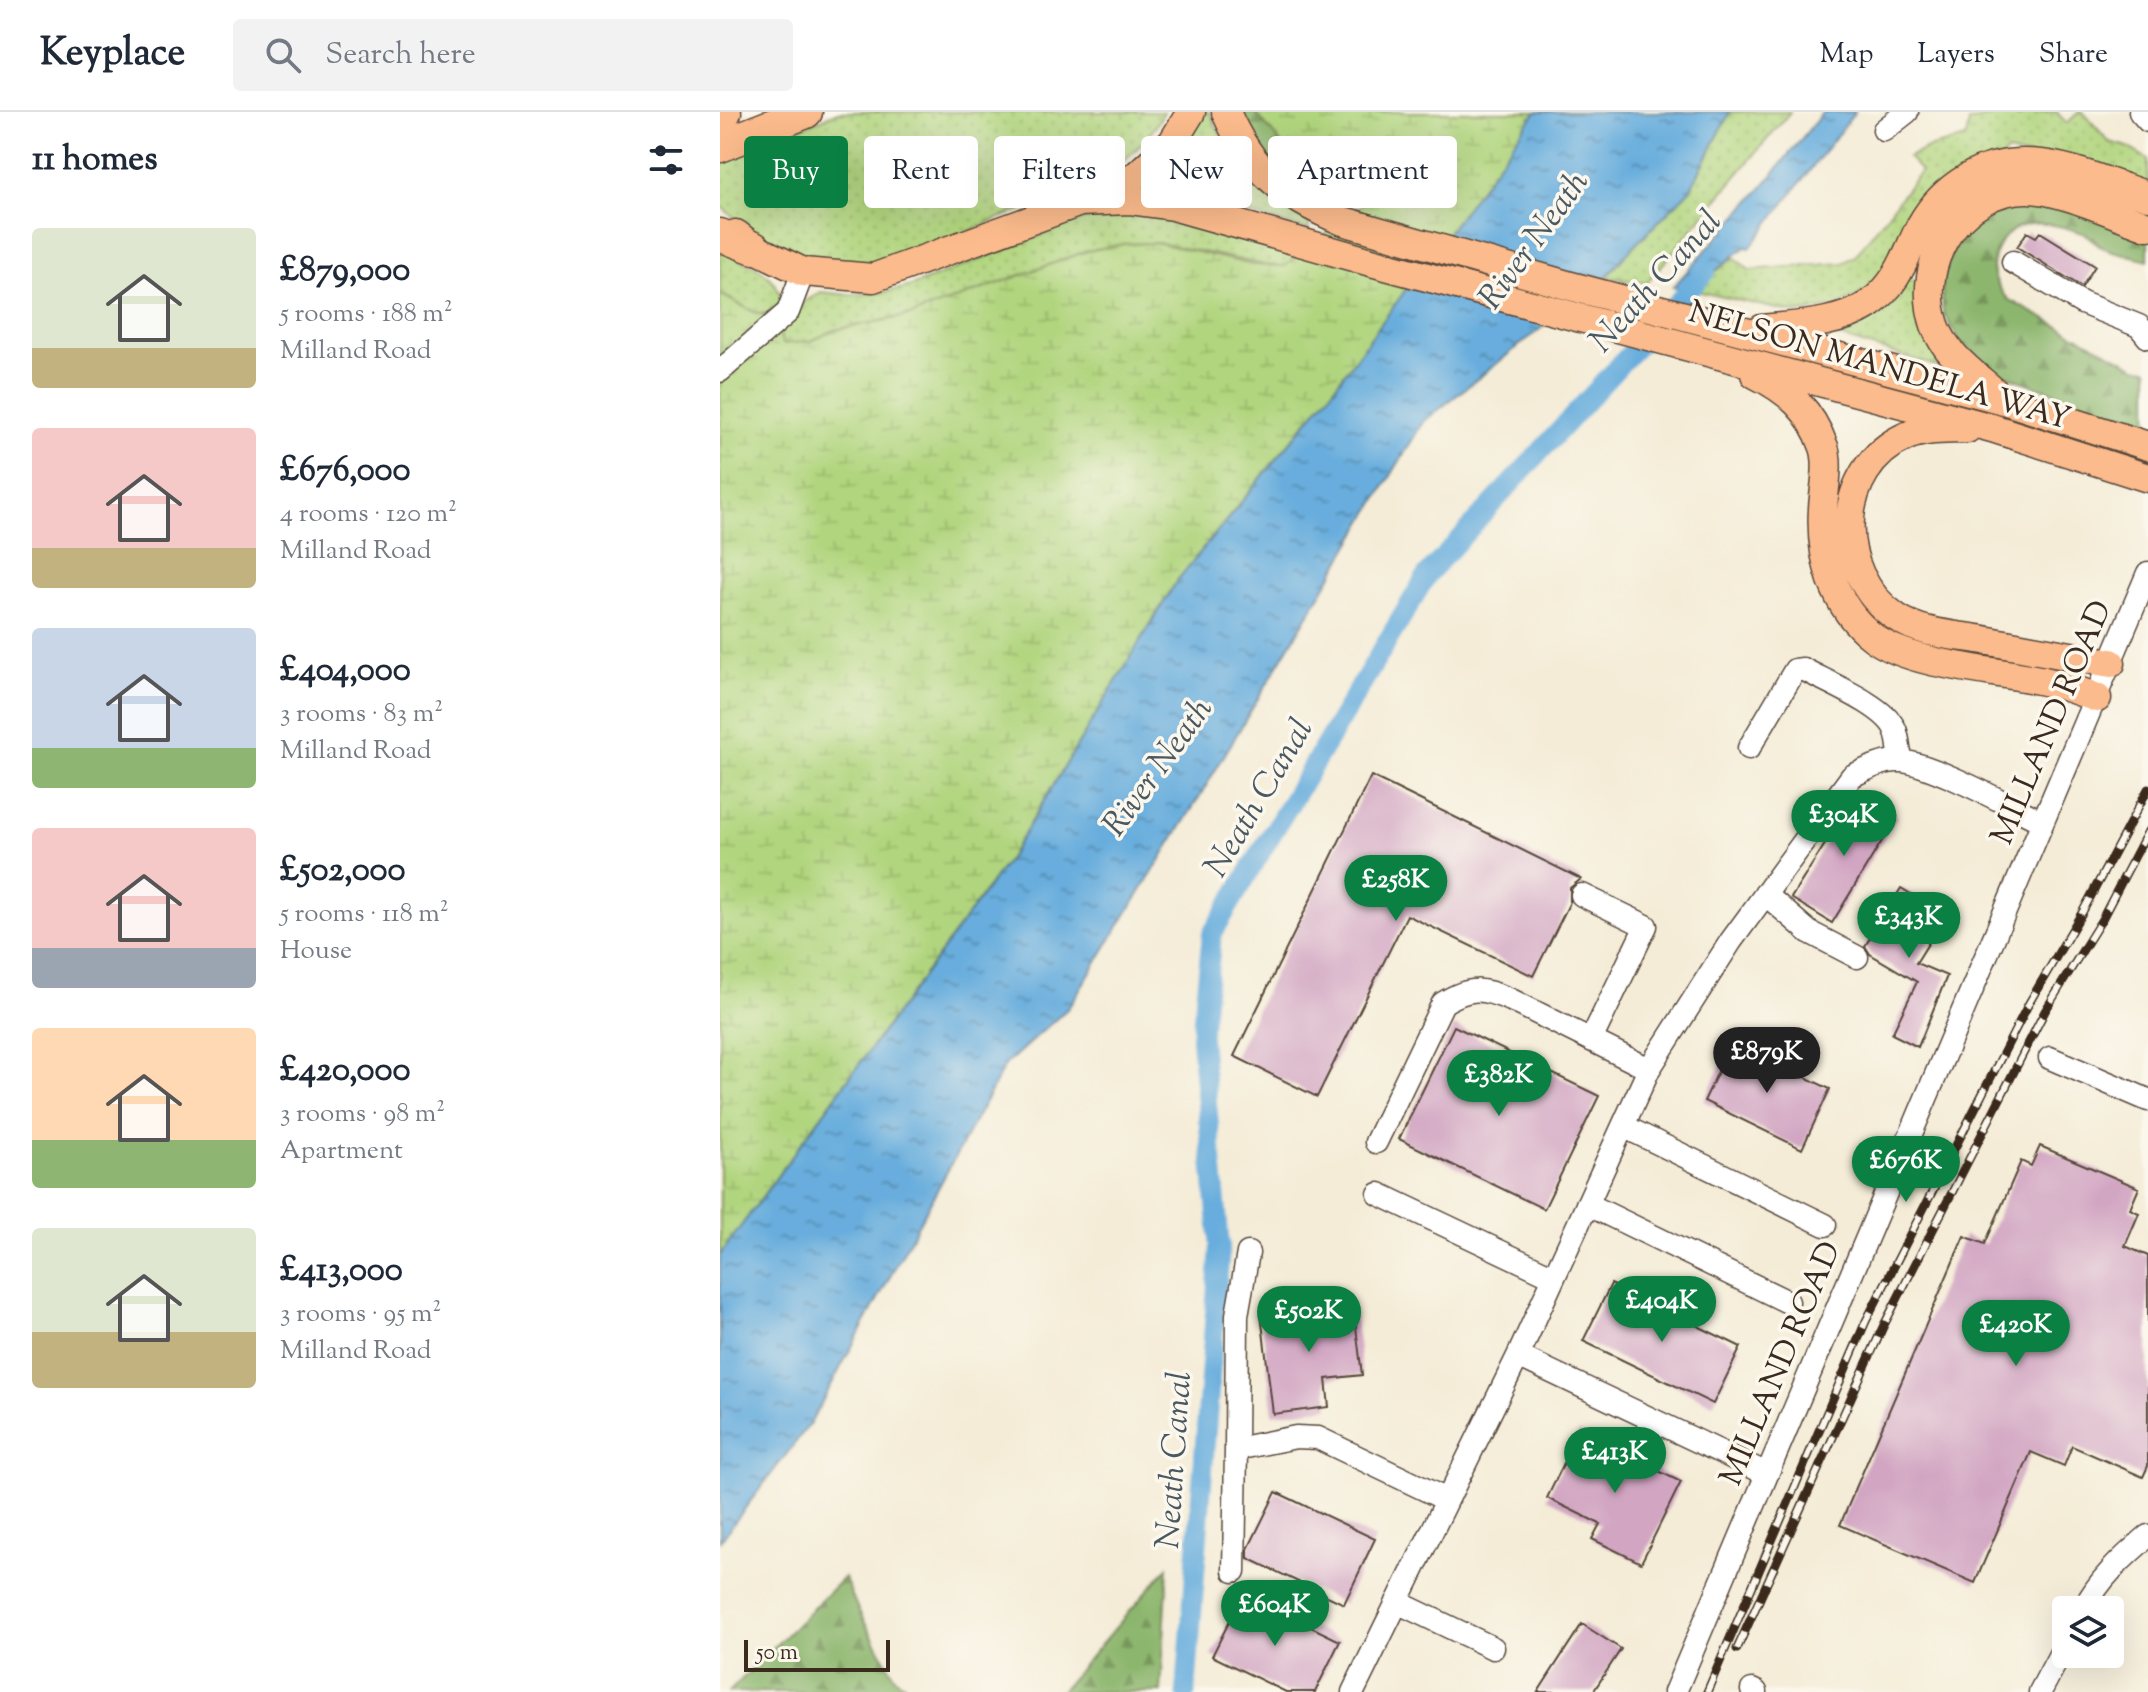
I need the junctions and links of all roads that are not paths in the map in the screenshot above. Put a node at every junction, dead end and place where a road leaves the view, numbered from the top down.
1 (806, 112) edge
2 (1191, 112) edge
3 (1226, 112) edge
4 (1907, 112) edge
5 (2140, 112) edge
6 (2148, 121) edge
7 (1884, 130) dead end
8 (720, 146) edge
9 (2056, 180) junction
10 (1125, 181) edge
11 (2148, 196) edge
12 (1125, 200) edge
13 (1064, 208) edge
14 (720, 223) edge
15 (2148, 226) edge
16 (720, 235) edge
17 (754, 248) junction
18 (2013, 262) dead end
19 (803, 272) junction
20 (1745, 331) junction
21 (2148, 337) edge
22 (1703, 350) junction
23 (720, 371) edge
24 (2003, 400) junction
25 (1992, 428) junction
26 (2148, 446) edge
27 (2148, 478) edge
28 (2148, 573) edge
29 (2111, 663) junction
30 (2097, 698) junction
31 (1749, 748) dead end
32 (1901, 761) junction
33 (2041, 821) junction
34 (1765, 894) junction
35 (1582, 895) dead end
36 (1857, 957) dead end
37 (1591, 1040) junction
38 (2050, 1058) dead end
39 (1649, 1069) junction
40 (2148, 1100) edge
41 (1623, 1126) junction
42 (1376, 1142) dead end
43 (1379, 1194) dead end
44 (1587, 1204) junction
45 (1825, 1225) dead end
46 (1248, 1253) dead end
47 (1554, 1277) junction
48 (1788, 1302) dead end
49 (1518, 1356) junction
50 (1236, 1449) junction
51 (1767, 1474) junction
52 (1447, 1500) junction
53 (2148, 1536) edge
54 (1234, 1571) dead end
55 (2090, 1596) edge
56 (1397, 1602) junction
57 (1493, 1648) dead end
58 (2053, 1668) edge
59 (1353, 1692) edge
60 (1675, 1692) edge
61 (2040, 1692) edge

1 - 8 highway
2 - 10 main road
3 - 20 main road, NELSON MANDELA WAY
4 - 7 street
5 - 6 street
9 - 11 main road
9 - 15 main road
9 - 20 main road
9 - 24 main road
12 - 22 main road, NELSON MANDELA WAY
13 - 19 main road
14 - 17 main road
16 - 17 highway
17 - 19 main road
18 - 21 street
19 - 23 street
20 - 24 main road, NELSON MANDELA WAY
22 - 25 main road, NELSON MANDELA WAY
22 - 30 main road
24 - 26 main road, NELSON MANDELA WAY
25 - 27 main road, NELSON MANDELA WAY
25 - 29 main road
28 - 29 street, MILLAND ROAD
29 - 30 street, MILLAND ROAD
30 - 33 street, MILLAND ROAD
31 - 32 street
32 - 33 street
32 - 34 street
33 - 51 street, MILLAND ROAD
34 - 36 street
34 - 39 street
35 - 37 street
37 - 39 street
37 - 42 street
38 - 40 street
39 - 41 street
41 - 44 street
41 - 45 street
43 - 47 street
44 - 47 street
44 - 48 street
46 - 50 street
47 - 49 street
49 - 51 street
49 - 52 street
50 - 52 street
50 - 54 street
51 - 60 street, MILLAND ROAD
52 - 56 street
53 - 55 street
56 - 57 street
56 - 59 street
58 - 61 street

